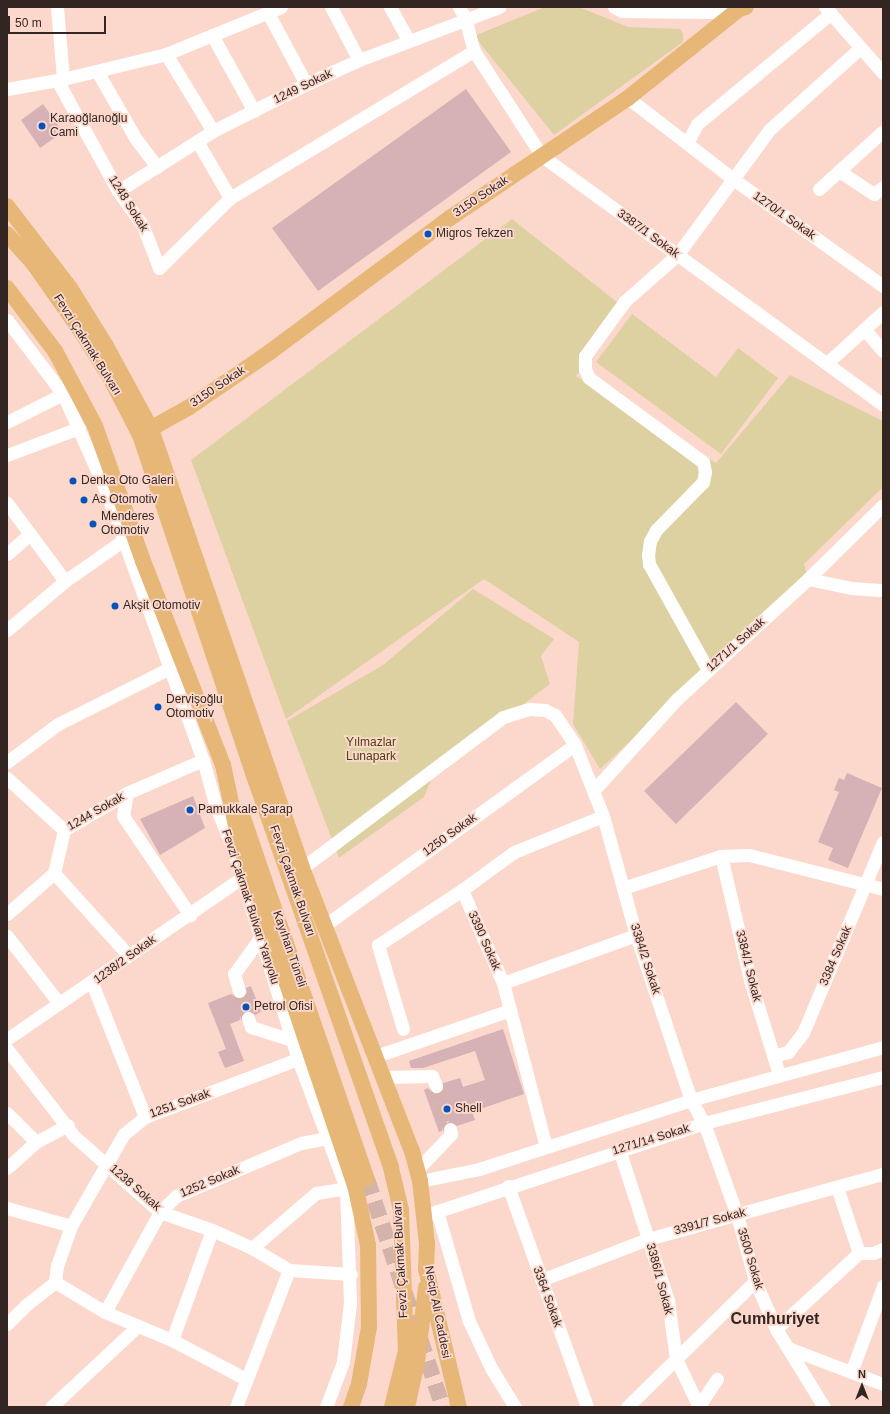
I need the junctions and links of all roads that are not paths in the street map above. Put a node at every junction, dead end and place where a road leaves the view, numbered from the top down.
1 (57, 7) edge
2 (281, 7) edge
3 (331, 7) edge
4 (390, 7) edge
5 (499, 7) edge
6 (614, 7) edge
7 (741, 8) edge
8 (828, 10) edge
9 (268, 13) junction
10 (462, 13) edge
11 (212, 35) junction
12 (408, 40) junction
13 (860, 48) junction
14 (474, 51) junction
15 (166, 54) junction
16 (359, 60) junction
17 (97, 71) junction
18 (883, 73) edge
19 (60, 80) junction
20 (306, 84) junction
21 (7, 89) edge
22 (628, 98) junction
23 (254, 111) junction
24 (213, 131) junction
25 (883, 131) edge
26 (197, 141) junction
27 (688, 143) junction
28 (542, 156) junction
29 (157, 167) junction
30 (839, 171) junction
31 (733, 180) junction
32 (883, 187) edge
33 (819, 189) dead end
34 (118, 192) junction
35 (230, 198) junction
36 (7, 206) edge
37 (7, 234) edge
38 (676, 255) junction
39 (883, 286) edge
40 (7, 288) edge
41 (883, 312) edge
42 (7, 320) edge
43 (864, 329) junction
44 (106, 346) junction
45 (883, 352) edge
46 (827, 363) junction
47 (110, 377) junction
48 (63, 394) junction
49 (883, 405) edge
50 (7, 422) edge
51 (79, 428) junction
52 (145, 432) junction
53 (7, 455) edge
54 (7, 503) edge
55 (883, 505) edge
56 (29, 535) junction
57 (124, 539) junction
58 (7, 554) edge
59 (808, 579) junction
60 (65, 581) junction
61 (883, 590) edge
62 (7, 630) edge
63 (170, 668) junction
64 (708, 670) junction
65 (575, 745) junction
66 (203, 760) junction
67 (7, 762) edge
68 (223, 766) junction
69 (7, 778) edge
70 (593, 791) junction
71 (127, 794) junction
72 (603, 816) junction
73 (64, 830) junction
74 (883, 842) edge
75 (721, 856) junction
76 (302, 868) junction
77 (54, 873) junction
78 (241, 878) junction
79 (865, 886) junction
80 (623, 888) junction
81 (883, 889) edge
82 (462, 890) junction
83 (7, 914) edge
84 (190, 915) junction
85 (325, 925) junction
86 (7, 936) edge
87 (636, 936) junction
88 (260, 938) junction
89 (128, 954) junction
90 (92, 983) junction
91 (503, 983) junction
92 (239, 991) tunnel mouth
93 (59, 1003) junction
94 (510, 1010) junction
95 (248, 1018) tunnel mouth
96 (403, 1029) dead end
97 (7, 1040) edge
98 (292, 1040) junction
99 (883, 1047) edge
100 (7, 1049) edge
101 (376, 1056) junction
102 (773, 1056) junction
103 (298, 1059) junction
104 (779, 1074) junction
105 (384, 1077) junction
106 (883, 1077) edge
107 (436, 1086) tunnel mouth
108 (692, 1100) junction
109 (7, 1113) edge
110 (145, 1117) junction
111 (704, 1123) junction
112 (68, 1125) junction
113 (450, 1129) tunnel mouth
114 (327, 1138) junction
115 (36, 1142) junction
116 (546, 1147) junction
117 (619, 1149) junction
118 (108, 1164) junction
119 (7, 1168) edge
120 (883, 1174) edge
121 (418, 1176) junction
122 (367, 1179) tunnel mouth
123 (508, 1186) junction
124 (837, 1187) junction
125 (346, 1188) junction
126 (7, 1208) edge
127 (160, 1212) junction
128 (430, 1213) junction
129 (737, 1215) junction
130 (71, 1226) junction
131 (212, 1230) junction
132 (648, 1239) junction
133 (252, 1248) junction
134 (883, 1249) edge
135 (859, 1253) junction
136 (426, 1269) junction
137 (289, 1270) junction
138 (351, 1274) junction
139 (541, 1280) junction
140 (755, 1281) junction
141 (56, 1282) junction
142 (883, 1286) edge
143 (106, 1312) junction
144 (7, 1324) edge
145 (138, 1326) junction
146 (776, 1329) junction
147 (172, 1340) junction
148 (788, 1348) junction
149 (676, 1359) junction
150 (852, 1370) junction
151 (246, 1379) junction
152 (717, 1379) dead end
153 (883, 1384) edge
154 (51, 1407) edge
155 (236, 1407) edge
156 (326, 1407) edge
157 (351, 1407) edge
158 (392, 1407) edge
159 (407, 1407) edge
160 (459, 1407) edge
161 (515, 1407) edge
162 (587, 1407) edge
163 (627, 1407) edge
164 (698, 1407) edge
165 (824, 1407) edge

1 - 19 street
2 - 9 street
3 - 16 street
4 - 12 street
5 - 10 street, 1249 Sokak
6 - 7 street
7 - 22 main road, 3150 Sokak
8 - 13 street
8 - 27 street
9 - 11 street
9 - 20 street
10 - 12 street, 1249 Sokak
10 - 14 street, 3387/1 Sokak
11 - 15 street
11 - 23 street
12 - 16 street, 1249 Sokak
13 - 18 street
13 - 31 street
14 - 28 street, 3387/1 Sokak
14 - 35 street
15 - 17 street
15 - 24 street
16 - 20 street, 1249 Sokak
17 - 19 street
17 - 29 street
19 - 21 street
19 - 34 street, 1248 Sokak
20 - 23 street, 1249 Sokak
22 - 27 street, 1270/1 Sokak
22 - 28 main road, 3150 Sokak
23 - 24 street, 1249 Sokak
24 - 26 street, 1249 Sokak
25 - 30 street
26 - 29 street, 1249 Sokak
26 - 35 street
27 - 31 street, 1270/1 Sokak
28 - 38 street, 3387/1 Sokak
28 - 52 main road, 3150 Sokak
29 - 34 street, 1249 Sokak
30 - 32 street
30 - 33 street
31 - 38 street
31 - 39 street, 1270/1 Sokak
34 - 35 street, 1248 Sokak
36 - 44 main road
37 - 47 main road, Fevzi Çakmak Bulvarı
38 - 46 street, 3387/1 Sokak
38 - 64 street
40 - 68 main road
41 - 43 street
42 - 48 street, Fevzi Çakmak Bulvarı Yanyolu
43 - 45 street
43 - 46 street
44 - 47 main road
44 - 52 main road
46 - 49 street, 3387/1 Sokak
47 - 52 main road, Fevzi Çakmak Bulvarı
48 - 50 street
48 - 51 street, Fevzi Çakmak Bulvarı Yanyolu
51 - 53 street
51 - 57 street, Fevzi Çakmak Bulvarı Yanyolu
52 - 76 main road, Necip Ali Caddesi
52 - 158 main road, Fevzi Çakmak Bulvarı
54 - 56 street
55 - 59 street, 1271/1 Sokak
56 - 58 street
56 - 60 street
57 - 60 street
57 - 63 street, Fevzi Çakmak Bulvarı Yanyolu
59 - 61 street
59 - 64 street, 1271/1 Sokak
60 - 62 street
63 - 66 street, Fevzi Çakmak Bulvarı Yanyolu
63 - 67 street
64 - 70 street, 1271/1 Sokak
65 - 70 street, 3384/2 Sokak
65 - 76 street, 3384/2 Sokak
65 - 85 street, 1250 Sokak
66 - 71 street, 1244 Sokak
66 - 78 street, Fevzi Çakmak Bulvarı Yanyolu
68 - 122 main road, Kayıhan Tüneli
68 - 157 main road
69 - 73 street
70 - 72 street, 3384/2 Sokak
71 - 73 street, 1244 Sokak
71 - 84 street
72 - 80 street, 3384/2 Sokak
72 - 82 street
73 - 77 street, 1244 Sokak
74 - 79 street, 3384 Sokak
75 - 79 street
75 - 80 street
75 - 102 street, 3384/1 Sokak
76 - 85 main road, Necip Ali Caddesi
77 - 83 street
77 - 89 street
78 - 84 street, 1238/2 Sokak
78 - 88 street, Fevzi Çakmak Bulvarı Yanyolu
79 - 81 street
79 - 102 street, 3384 Sokak
80 - 87 street, 3384/2 Sokak
82 - 91 street, 3390 Sokak
82 - 96 street
84 - 89 street, 1238/2 Sokak
85 - 101 main road, Necip Ali Caddesi
86 - 93 street
87 - 91 street
87 - 108 street, 3384/2 Sokak
88 - 92 street
88 - 98 street, Fevzi Çakmak Bulvarı Yanyolu
89 - 90 street, 1238/2 Sokak
90 - 93 street, 1238/2 Sokak
90 - 110 street
91 - 94 street, 3390 Sokak
93 - 97 street, 1238/2 Sokak
94 - 101 street
94 - 116 street, 3390 Sokak
95 - 98 street
98 - 103 street, Fevzi Çakmak Bulvarı Yanyolu
99 - 104 street
100 - 112 street, 1238 Sokak
101 - 105 main road, Necip Ali Caddesi
102 - 104 street, 3384/1 Sokak
103 - 110 street, 1251 Sokak
103 - 114 street, Fevzi Çakmak Bulvarı Yanyolu
104 - 108 street
105 - 107 street
105 - 121 main road, Necip Ali Caddesi
106 - 111 street, 1271/14 Sokak
108 - 111 street, 3500 Sokak
108 - 116 street
109 - 115 street
110 - 118 street, 1251 Sokak
111 - 117 street, 1271/14 Sokak
111 - 129 street, 3500 Sokak
112 - 115 street
112 - 118 street, 1238 Sokak
113 - 121 street
114 - 125 street, Fevzi Çakmak Bulvarı Yanyolu
114 - 127 street, 1252 Sokak
115 - 119 street
116 - 121 street
117 - 123 street, 1271/14 Sokak
117 - 132 street, 3386/1 Sokak
118 - 127 street, 1238 Sokak
118 - 130 street, 1251 Sokak
120 - 124 street, 3391/7 Sokak
121 - 128 main road, Necip Ali Caddesi
123 - 128 street, 1271/14 Sokak
123 - 139 street, 3364 Sokak
124 - 129 street, 3391/7 Sokak
124 - 135 street
125 - 133 street
125 - 138 street, Fevzi Çakmak Bulvarı Yanyolu
126 - 130 street
127 - 131 street, 1238 Sokak
127 - 143 street, 1252 Sokak
128 - 136 main road, Necip Ali Caddesi
128 - 161 street
129 - 132 street, 3391/7 Sokak
129 - 140 street, 3500 Sokak
130 - 141 street, 1251 Sokak
131 - 133 street, 1238 Sokak
131 - 147 street
132 - 139 street, 3391/7 Sokak
132 - 149 street, 3386/1 Sokak
133 - 137 street, 1238 Sokak
134 - 135 street
135 - 146 street
136 - 159 main road
136 - 160 main road, Necip Ali Caddesi
137 - 138 street, 1238 Sokak
137 - 151 street
138 - 156 street, Fevzi Çakmak Bulvarı Yanyolu
139 - 162 street, 3364 Sokak
140 - 146 street, 3500 Sokak
140 - 149 street
141 - 143 street
141 - 144 street
142 - 150 street
143 - 145 street
145 - 147 street
145 - 154 street
146 - 148 street, 3500 Sokak
147 - 151 street
148 - 150 street
148 - 165 street, 3500 Sokak
149 - 163 street
149 - 164 street, 3386/1 Sokak
150 - 153 street
151 - 155 street
152 - 164 street

